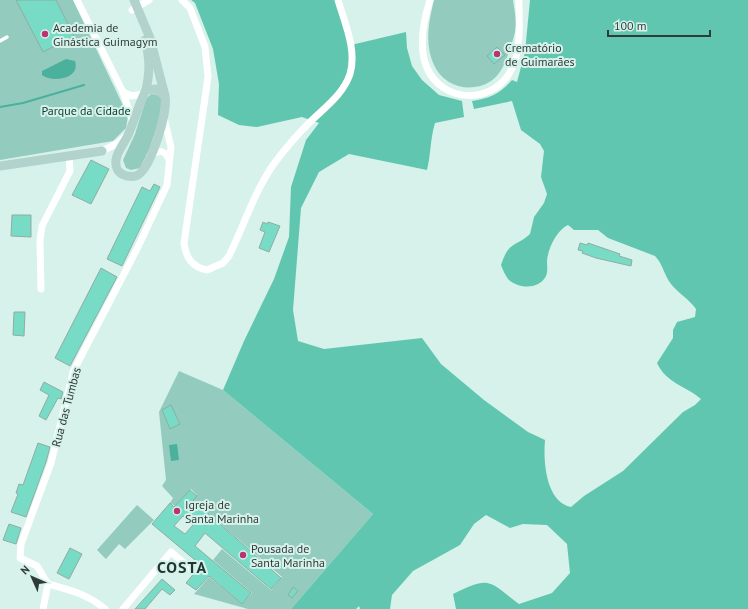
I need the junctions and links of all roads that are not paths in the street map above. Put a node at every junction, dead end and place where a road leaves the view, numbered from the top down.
1 (77, 0) edge
2 (128, 0) edge
3 (150, 0) edge
4 (182, 0) edge
5 (338, 0) edge
6 (430, 0) edge
7 (519, 0) edge
8 (135, 5) edge
9 (7, 37) dead end
10 (0, 41) edge
11 (123, 92) junction
12 (145, 92) junction
13 (165, 96) junction
14 (164, 118) junction
15 (133, 123) junction
16 (129, 134) junction
17 (102, 151) junction
18 (69, 156) junction
19 (150, 156) junction
20 (116, 160) junction
21 (170, 161) junction
22 (0, 166) edge
23 (41, 289) dead end
24 (190, 568) dead end
25 (48, 584) junction
26 (103, 608) edge
27 (43, 609) edge
28 (123, 609) edge

1 - 11 street
2 - 8 street
3 - 8 street
4 - 5 street
6 - 7 street
8 - 12 street
8 - 13 street
9 - 10 lane
11 - 12 street
11 - 15 street
12 - 13 street
12 - 15 street
13 - 14 street
14 - 19 street
14 - 21 street
15 - 16 street
16 - 17 street
16 - 20 street
17 - 18 street
17 - 20 street
18 - 22 street
18 - 23 street
19 - 20 street
19 - 21 street
21 - 25 street, Rua das Tumbas
24 - 28 street
25 - 26 street
25 - 27 street

